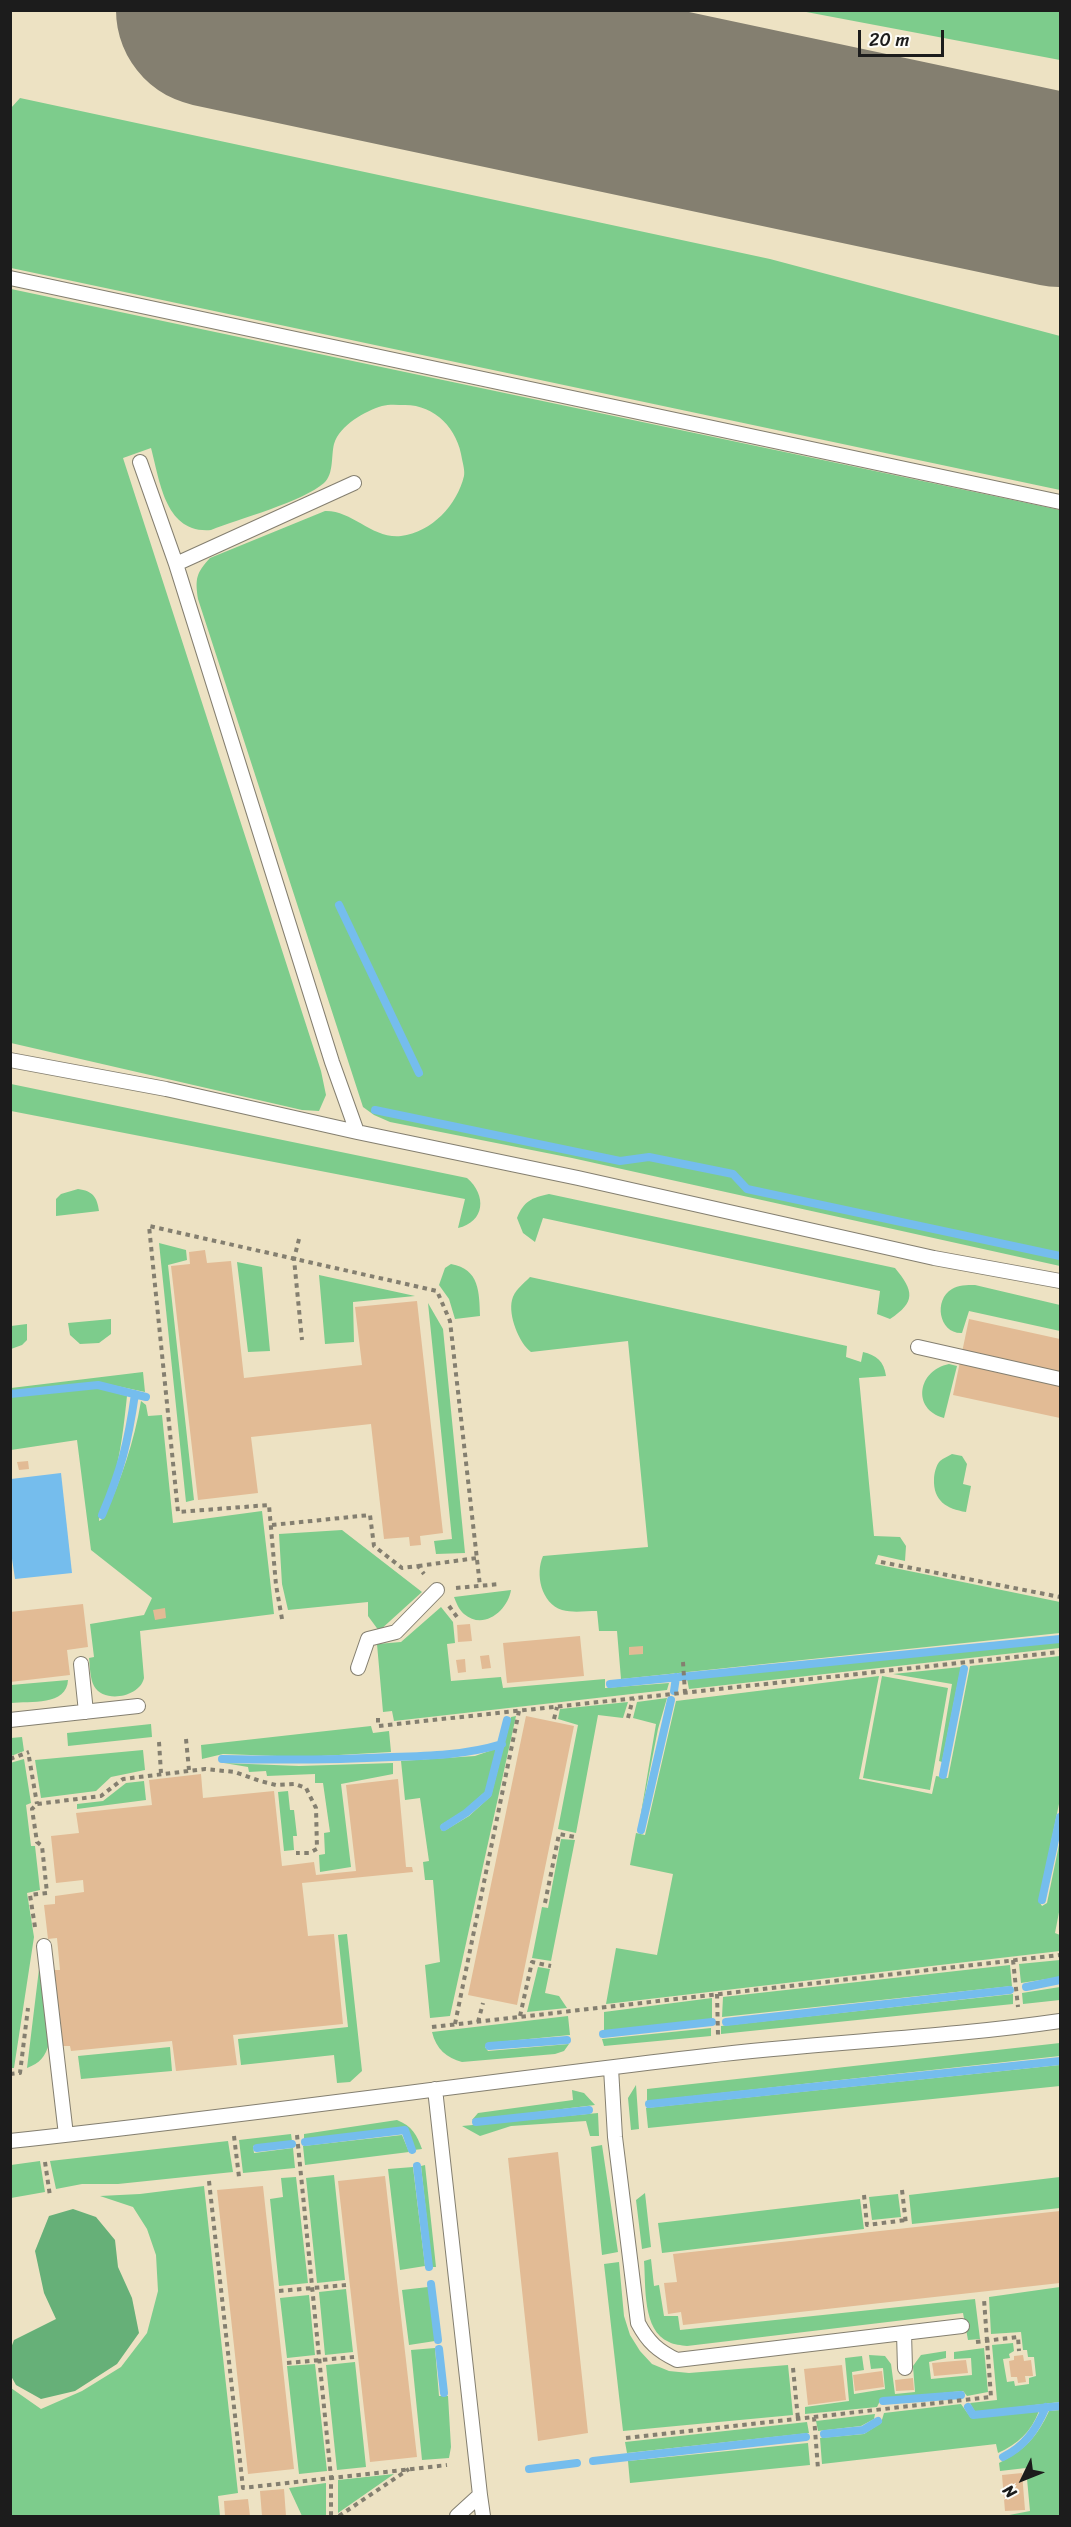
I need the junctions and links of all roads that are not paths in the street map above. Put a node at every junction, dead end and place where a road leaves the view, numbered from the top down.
1 (10, 278) edge
2 (140, 462) dead end
3 (354, 483) dead end
4 (1060, 502) edge
5 (176, 564) junction
6 (10, 1060) edge
7 (357, 1132) junction
8 (1060, 1281) edge
9 (918, 1347) dead end
10 (1060, 1379) edge
11 (437, 1590) road end
12 (81, 1664) dead end
13 (358, 1668) dead end
14 (138, 1706) dead end
15 (86, 1712) junction
16 (10, 1720) edge
17 (44, 1946) dead end
18 (1060, 2021) edge
19 (611, 2068) junction
20 (435, 2089) junction
21 (66, 2135) junction
22 (10, 2141) edge
23 (962, 2326) dead end
24 (904, 2333) junction
25 (905, 2368) dead end
26 (480, 2494) junction
27 (457, 2517) edge
28 (483, 2517) edge

1 - 4 lane
2 - 5 lane
3 - 5 lane
5 - 7 lane
6 - 7 lane
7 - 8 lane
9 - 10 lane
11 - 13 lane
12 - 15 lane
14 - 15 lane
15 - 16 lane
17 - 21 lane
18 - 19 lane
19 - 20 lane
19 - 24 lane
20 - 21 lane
20 - 26 lane
21 - 22 lane
23 - 24 lane
24 - 25 lane
26 - 27 lane
26 - 28 lane

